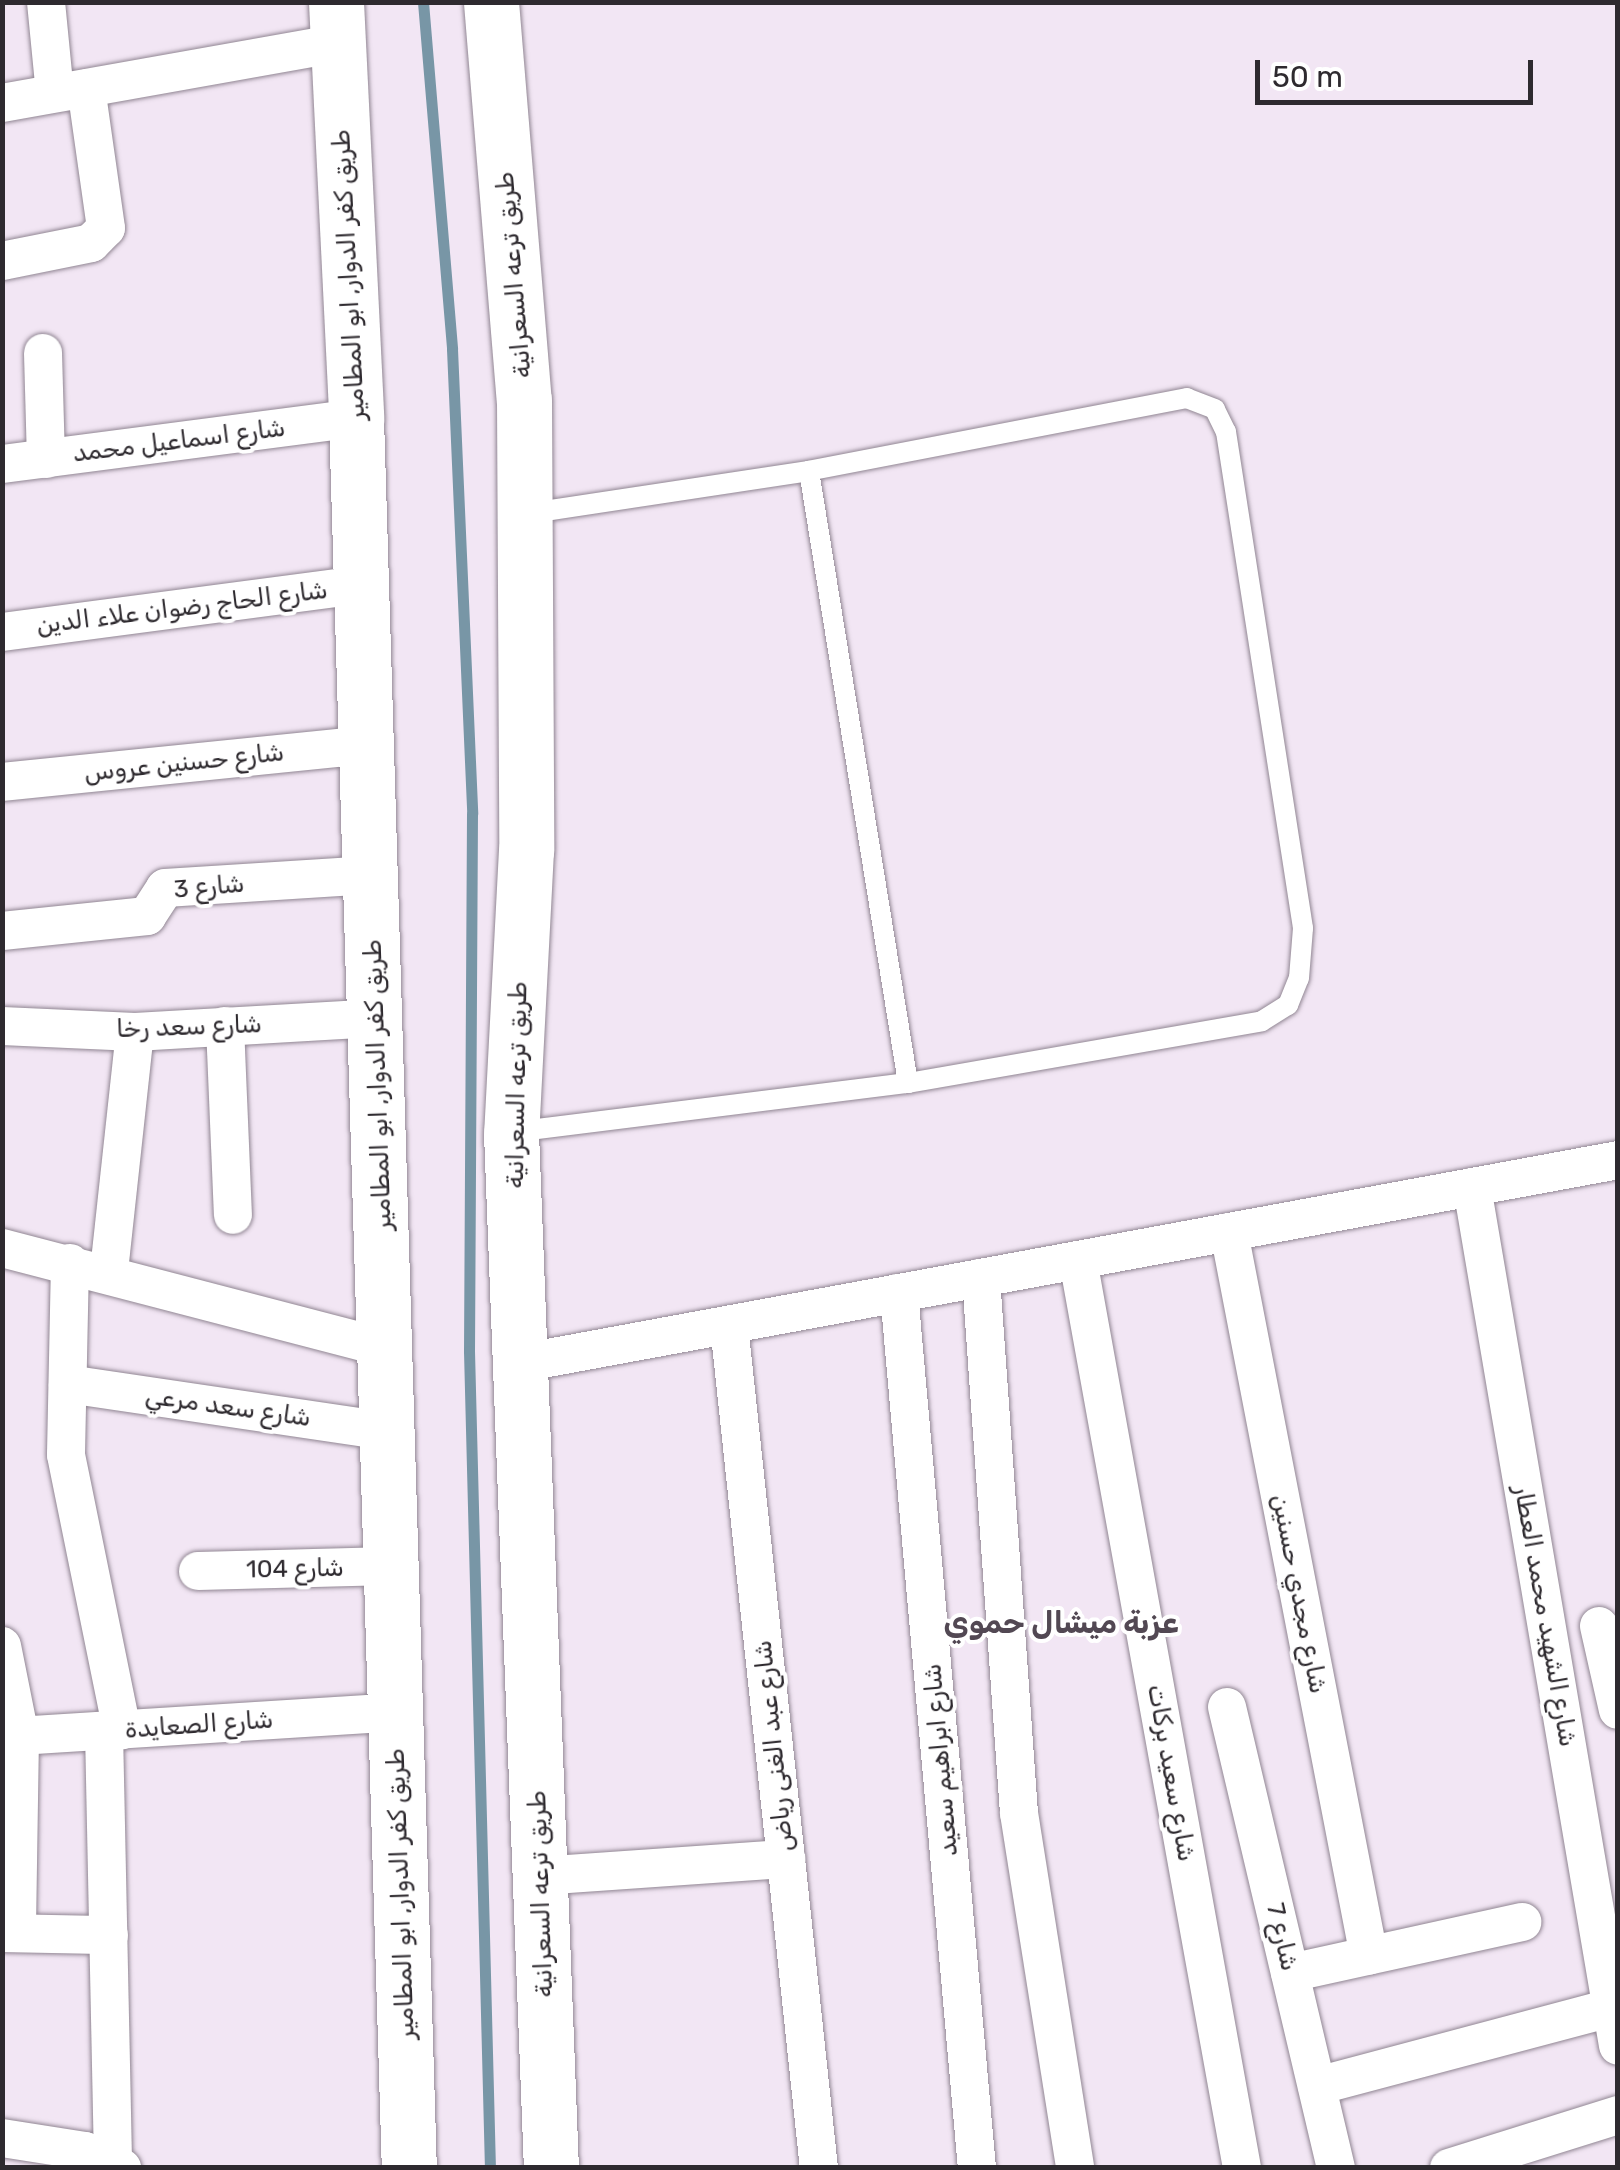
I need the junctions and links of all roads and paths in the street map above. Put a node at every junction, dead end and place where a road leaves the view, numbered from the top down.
1 (46, 2) edge
2 (492, 2) edge
3 (337, 22) edge
4 (70, 91) junction
5 (2, 103) edge
6 (2, 261) edge
7 (43, 353) dead end
8 (356, 418) junction
9 (46, 459) junction
10 (2, 464) edge
11 (809, 472) junction
12 (521, 515) junction
13 (360, 585) junction
14 (2, 632) edge
15 (366, 745) junction
16 (2, 782) edge
17 (371, 875) junction
18 (2, 930) edge
19 (376, 1018) junction
20 (2, 1026) edge
21 (226, 1026) junction
22 (134, 1032) junction
23 (908, 1083) junction
24 (511, 1133) junction
25 (1618, 1160) edge
26 (1472, 1187) junction
27 (233, 1215) dead end
28 (1229, 1232) junction
29 (2, 1248) edge
30 (1078, 1260) junction
31 (70, 1263) junction
32 (109, 1271) junction
33 (981, 1278) junction
34 (899, 1294) junction
35 (729, 1324) junction
36 (385, 1348) junction
37 (522, 1363) junction
38 (68, 1384) junction
39 (388, 1431) junction
40 (392, 1566) junction
41 (198, 1571) dead end
42 (1608, 1623) edge
43 (1549, 1641) junction
44 (2, 1646) edge
45 (1227, 1706) dead end
46 (1618, 1710) edge
47 (396, 1712) junction
48 (113, 1730) junction
49 (11, 1737) edge
50 (786, 1859) junction
51 (540, 1876) junction
52 (1522, 1922) dead end
53 (10, 1933) edge
54 (109, 1935) junction
55 (1369, 1956) junction
56 (1290, 1974) junction
57 (1611, 2008) junction
58 (1618, 2046) edge
59 (1317, 2086) junction
60 (1618, 2115) edge
61 (2, 2138) edge
62 (118, 2165) edge
63 (409, 2168) edge
64 (550, 2168) edge
65 (819, 2168) edge
66 (977, 2168) edge
67 (1075, 2168) edge
68 (1242, 2168) edge
69 (1336, 2168) edge
70 (1448, 2168) edge

1 - 4 street
2 - 12 main road, طريق ترعه السعرانية
3 - 4 street
3 - 8 main road, طريق كفر الدوار, ابو المطامير
4 - 5 street
4 - 6 street
7 - 9 street
8 - 9 street, شارع اسماعيل محمد
8 - 13 main road, طريق كفر الدوار, ابو المطامير
9 - 10 street, شارع اسماعيل محمد
11 - 12 lane
11 - 23 lane
11 - 23 lane
12 - 24 main road, طريق ترعه السعرانية
13 - 14 street, شارع الحاج رضوان علاء الدين
13 - 15 main road, طريق كفر الدوار, ابو المطامير
15 - 16 street, شارع حسنين عروس
15 - 17 main road, طريق كفر الدوار, ابو المطامير
17 - 18 street, شارع 3
17 - 19 main road, طريق كفر الدوار, ابو المطامير
19 - 21 street, شارع سعد رخا
19 - 36 main road, طريق كفر الدوار, ابو المطامير
20 - 22 street, شارع سعد رخا
21 - 22 street, شارع سعد رخا
21 - 27 street
22 - 32 street
23 - 24 lane
24 - 37 main road, طريق ترعه السعرانية
25 - 26 street
26 - 28 street
26 - 43 street, شارع الشهيد محمد العطار
28 - 30 street
28 - 55 street, شارع مجدي حسنين
29 - 31 street
30 - 33 street
30 - 68 street, شارع سعيد بركات
31 - 32 street
31 - 38 street
32 - 36 street
33 - 34 street
33 - 67 street
34 - 35 street
34 - 66 street, شارع ابراهيم سعيد
35 - 37 street
35 - 50 street, شارع عبد الغنى رياض
36 - 39 main road, طريق كفر الدوار, ابو المطامير
37 - 51 main road, طريق ترعه السعرانية
38 - 39 street, شارع سعد مرعي
38 - 48 street
39 - 40 main road, طريق كفر الدوار, ابو المطامير
40 - 41 street, شارع 104
40 - 47 main road, طريق كفر الدوار, ابو المطامير
42 - 43 street
42 - 46 street
43 - 57 street, شارع الشهيد محمد العطار
44 - 49 street
45 - 56 street, شارع 7
47 - 48 street, شارع الصعايدة
47 - 63 main road, طريق كفر الدوار, ابو المطامير
48 - 49 street, شارع الصعايدة
48 - 54 street
49 - 53 street
50 - 51 street
50 - 65 street, شارع عبد الغنى رياض
51 - 64 main road, طريق ترعه السعرانية
52 - 55 street
53 - 54 street
54 - 62 street
55 - 56 street
56 - 59 street, شارع 7
57 - 58 street, شارع الشهيد محمد العطار
57 - 59 street
59 - 69 street, شارع 7
60 - 70 street
61 - 62 street

